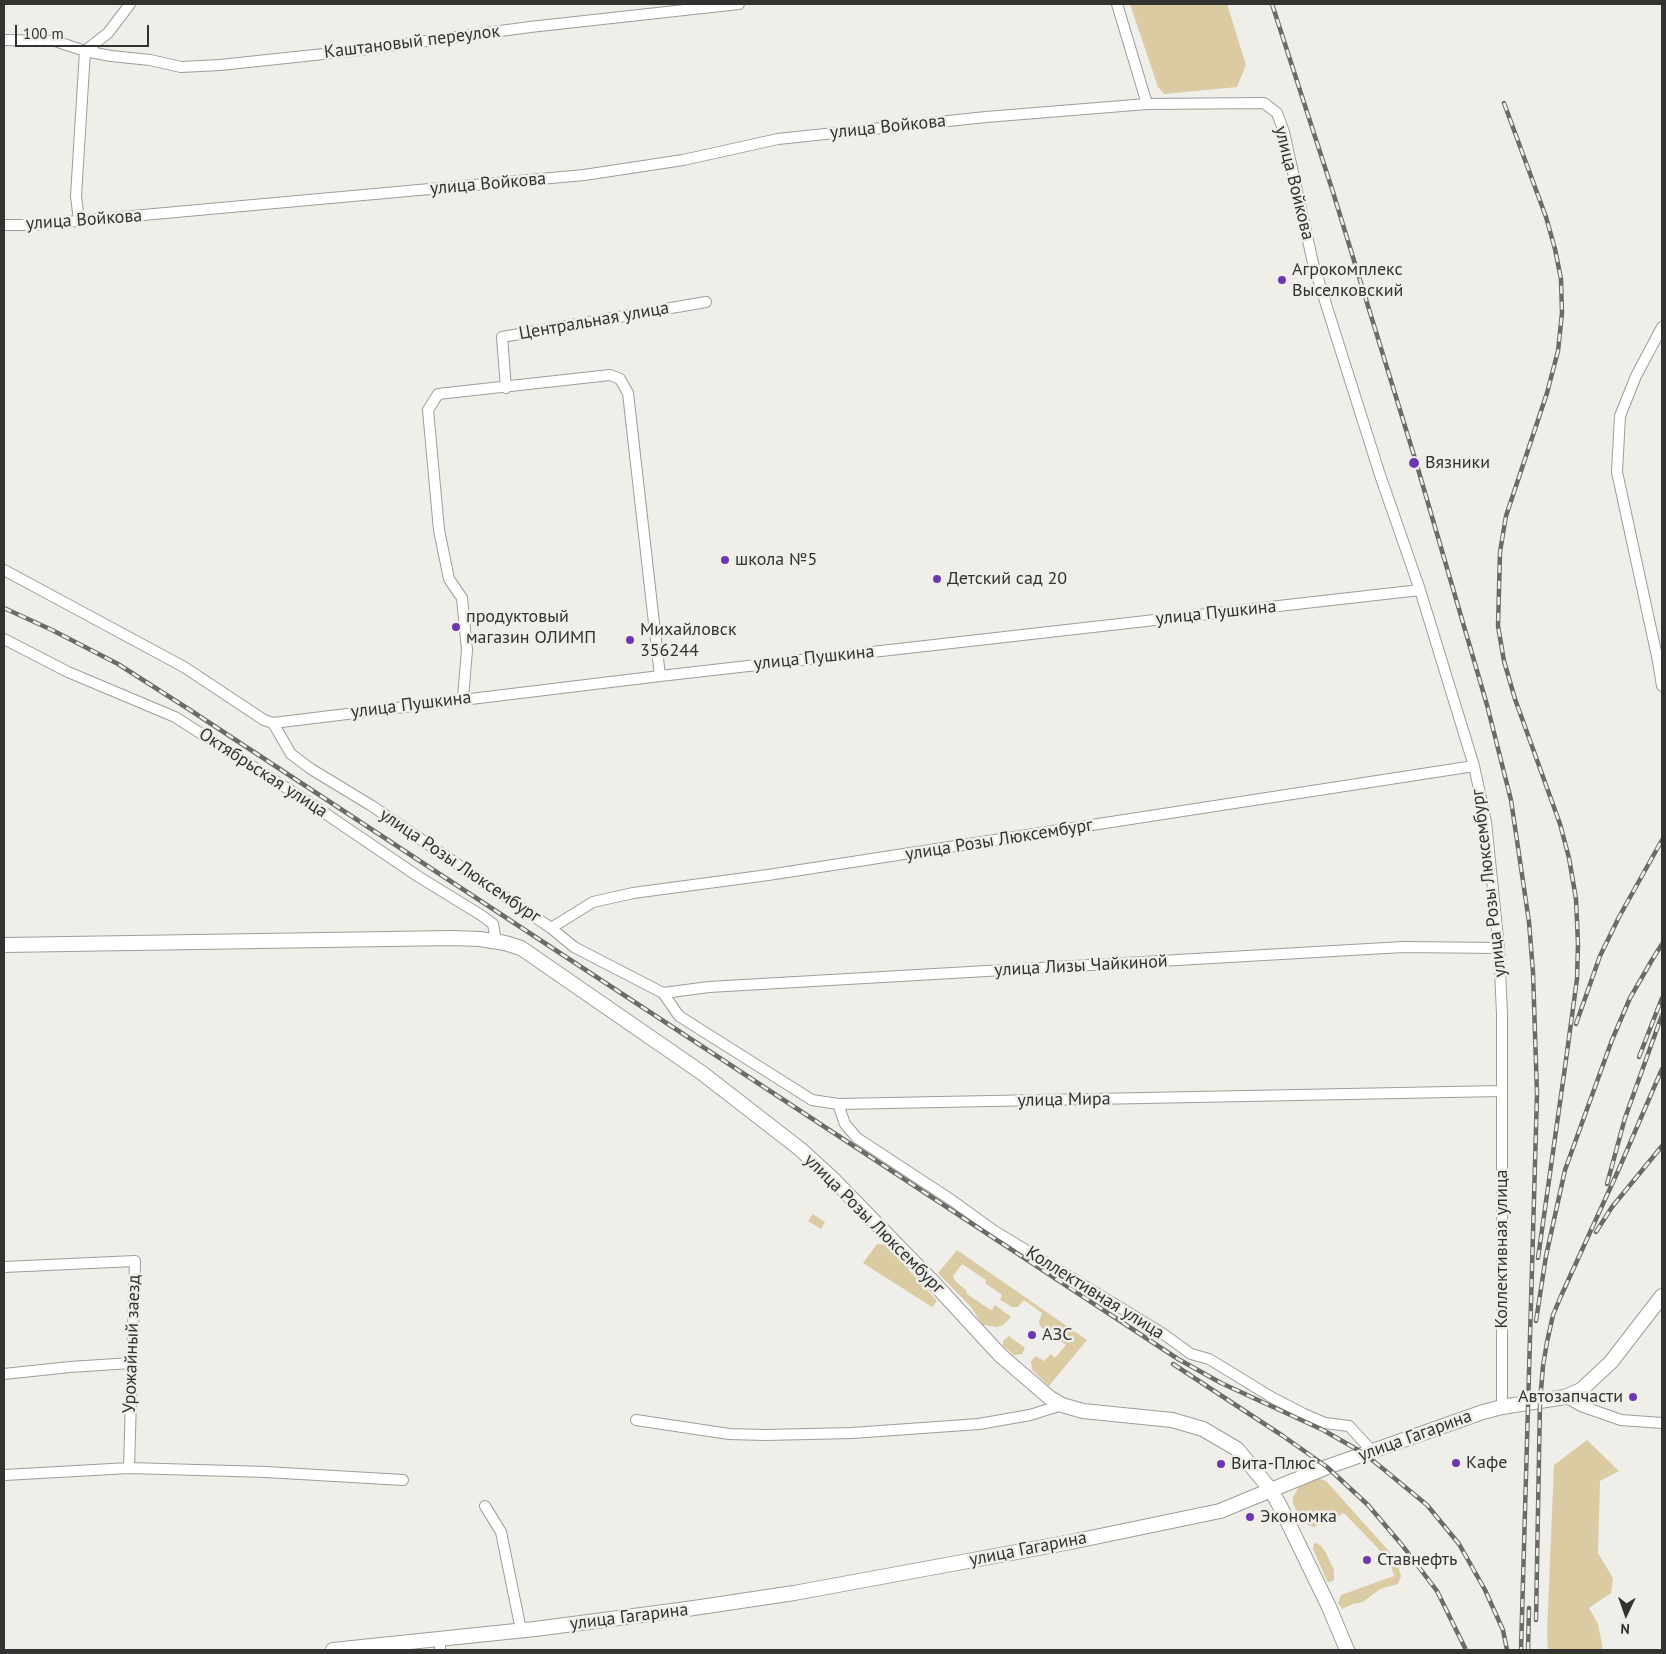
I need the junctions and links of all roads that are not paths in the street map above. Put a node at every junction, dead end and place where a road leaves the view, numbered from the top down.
1 (130, 4) edge
2 (739, 4) edge
3 (1117, 4) edge
4 (4, 40) edge
5 (85, 51) junction
6 (1147, 104) junction
7 (78, 221) junction
8 (4, 225) edge
9 (706, 302) dead end
10 (1662, 327) edge
11 (506, 388) junction
12 (4, 570) edge
13 (1420, 590) junction
14 (4, 640) edge
15 (1660, 656) edge
16 (660, 676) junction
17 (1662, 686) edge
18 (463, 698) junction
19 (273, 723) junction
20 (1474, 766) junction
21 (551, 928) junction
22 (496, 941) junction
23 (4, 945) edge
24 (1499, 948) junction
25 (663, 993) junction
26 (1501, 1091) junction
27 (838, 1104) junction
28 (4, 1267) edge
29 (1662, 1296) edge
30 (131, 1362) junction
31 (4, 1374) edge
32 (1565, 1397) junction
33 (1062, 1405) junction
34 (1502, 1406) junction
35 (636, 1420) dead end
36 (1662, 1423) edge
37 (1372, 1451) junction
38 (129, 1468) junction
39 (5, 1475) dead end
40 (403, 1480) dead end
41 (1271, 1490) junction
42 (485, 1506) dead end
43 (522, 1630) junction
44 (440, 1645) edge
45 (334, 1650) edge
46 (1347, 1650) edge

1 - 5 street
2 - 5 street, Каштановый переулок
3 - 6 street
4 - 5 street, Каштановый переулок
5 - 7 street
6 - 7 street, улица Войкова
6 - 13 street, улица Войкова
7 - 8 street, улица Войкова
9 - 11 street, Центральная улица
10 - 15 street
11 - 16 street
11 - 18 street
12 - 19 street
13 - 16 street, улица Пушкина
13 - 20 street
14 - 22 street, Октябрьская улица
15 - 17 street
16 - 18 street, улица Пушкина
18 - 19 street, улица Пушкина
19 - 21 street, улица Розы Люксембург
20 - 21 street, улица Розы Люксембург
20 - 24 street, улица Розы Люксембург
21 - 25 street
22 - 23 main road, улица Розы Люксембург
22 - 33 main road, улица Розы Люксембург
24 - 25 street, улица Лизы Чайкиной
24 - 26 street, улица Розы Люксембург
25 - 27 street, улица Мира
26 - 27 street, улица Мира
26 - 34 street, Коллективная улица
27 - 37 street, Коллективная улица
28 - 30 street, Урожайный заезд
29 - 32 main road, улица Гагарина
30 - 31 street
30 - 38 street, Урожайный заезд
32 - 34 main road, улица Гагарина
32 - 36 street
33 - 35 street
33 - 41 main road, улица Розы Люксембург
34 - 37 main road, улица Гагарина
37 - 41 main road, улица Гагарина
38 - 39 street
38 - 40 street
41 - 43 main road, улица Гагарина
41 - 46 main road, улица Розы Люксембург
42 - 43 street
43 - 44 main road, улица Гагарина
44 - 45 main road, улица Гагарина

